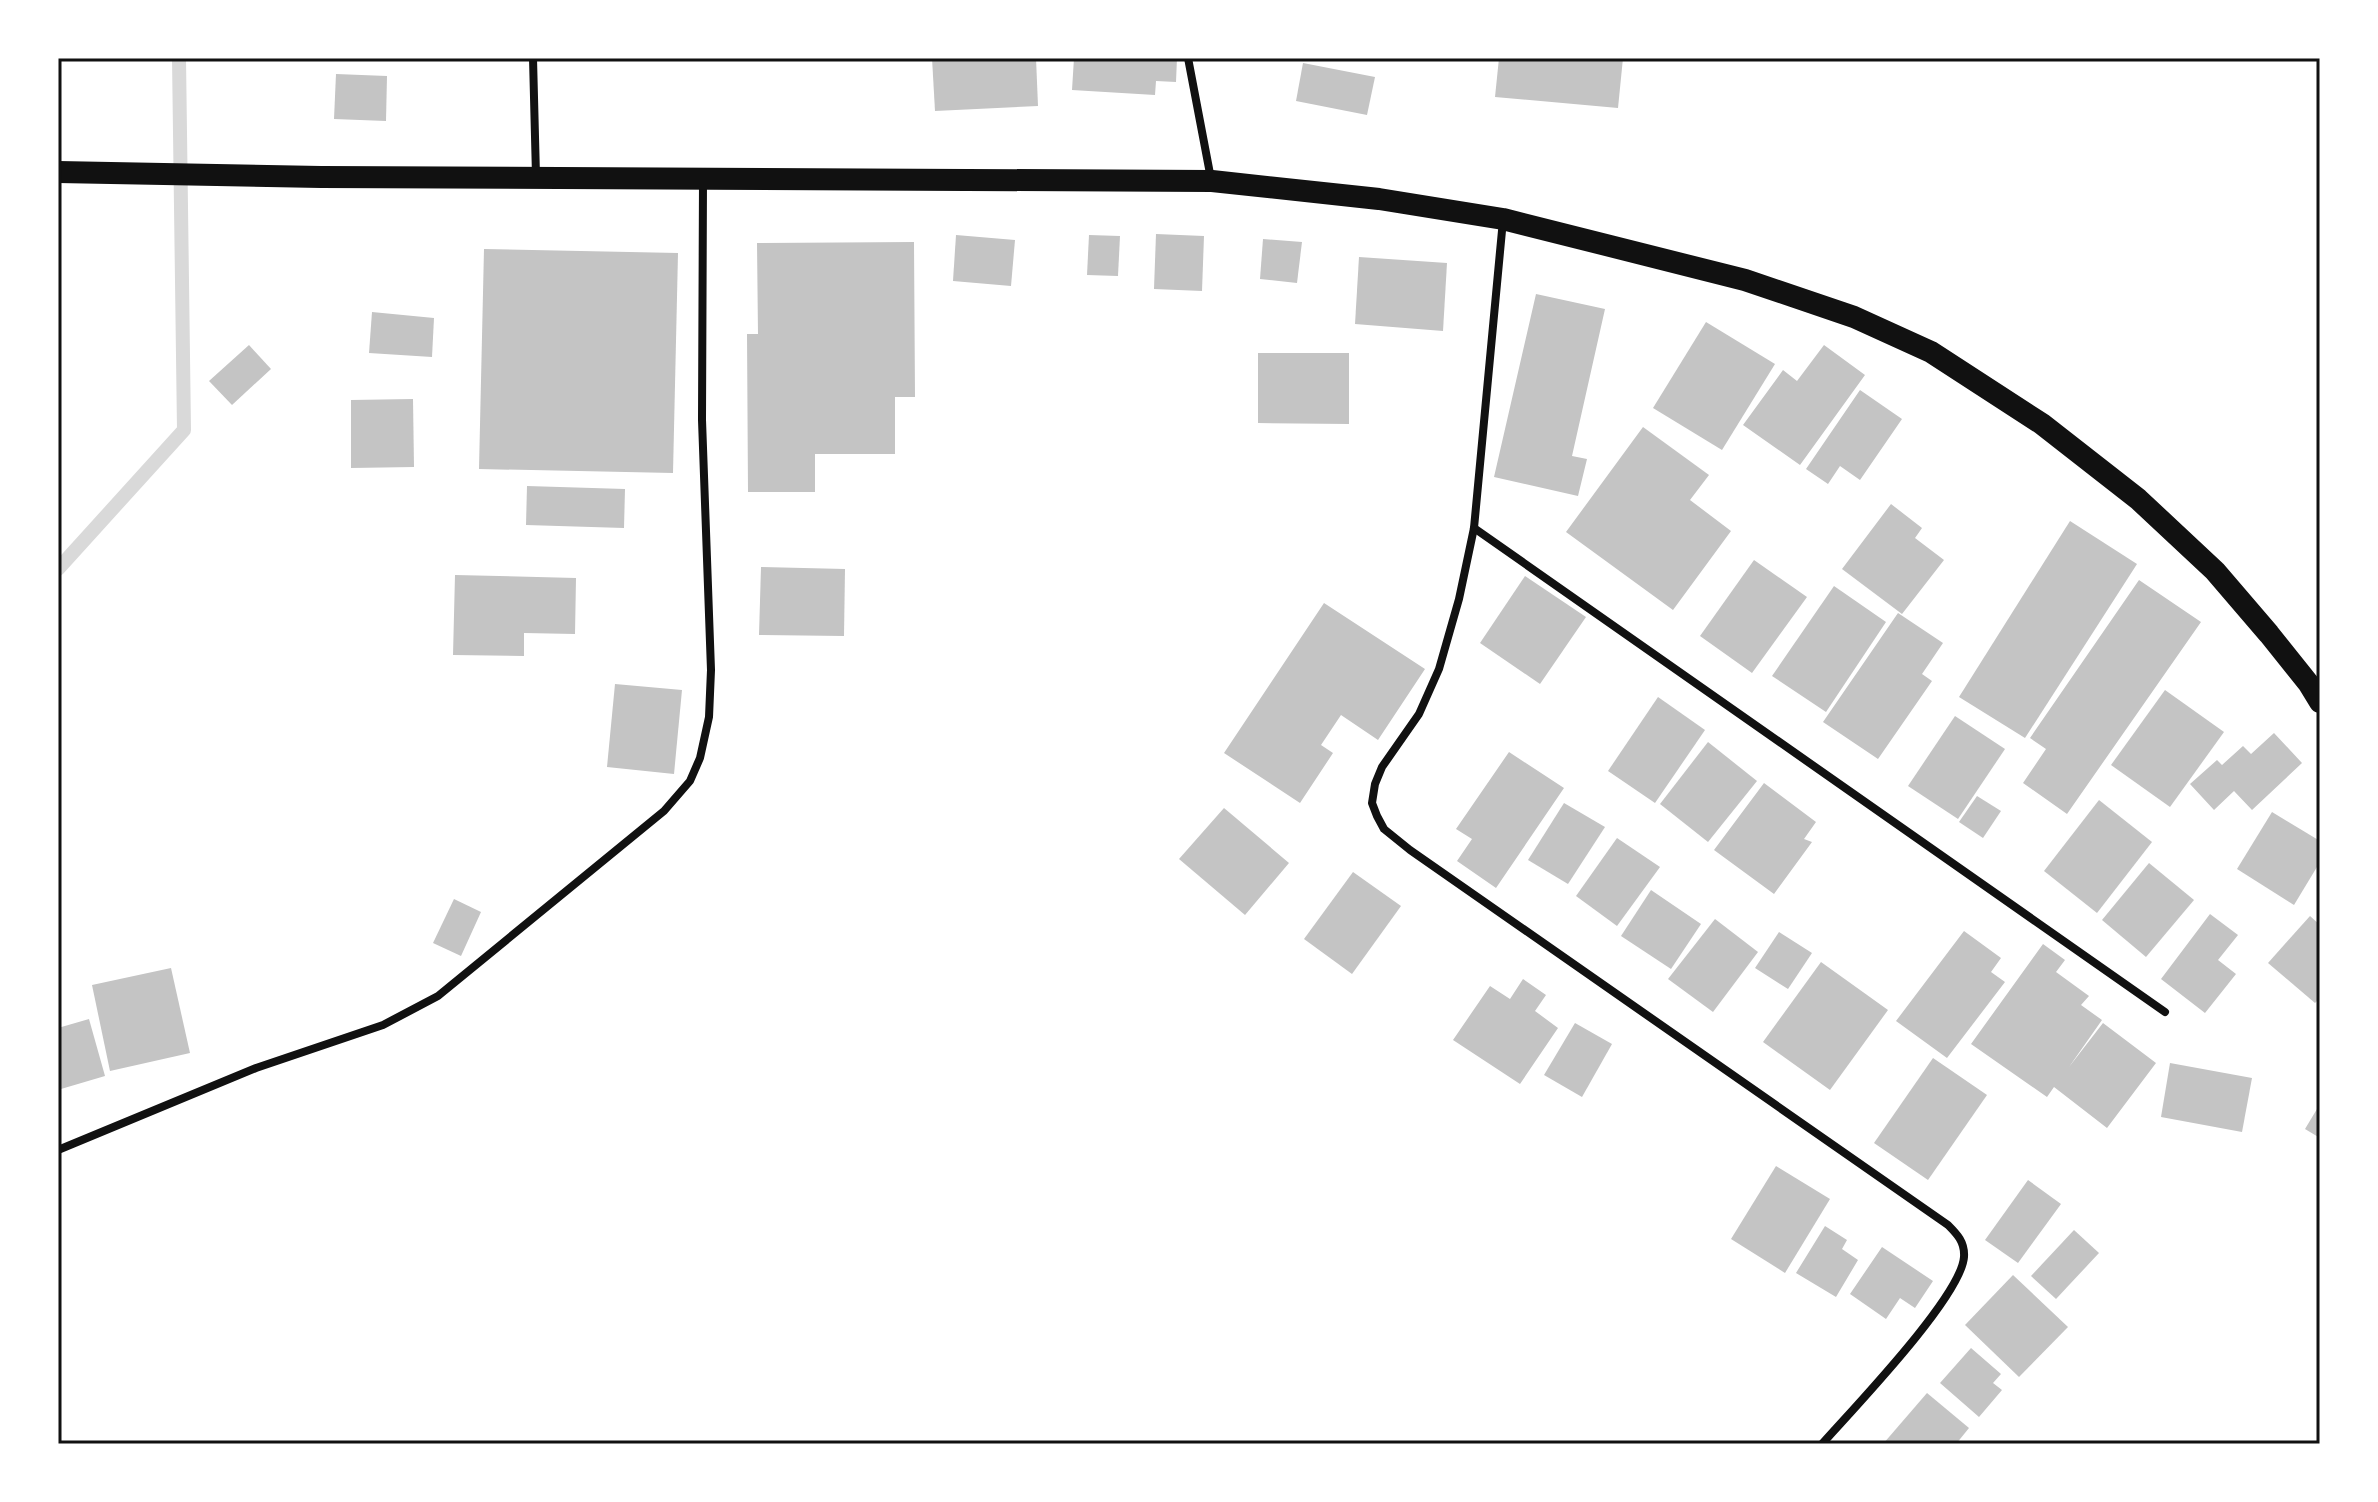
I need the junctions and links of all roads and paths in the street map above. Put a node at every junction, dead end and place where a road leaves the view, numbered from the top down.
1 (533, 58) edge
2 (1188, 58) edge
3 (58, 172) edge
4 (536, 176) junction
5 (703, 176) junction
6 (1212, 181) junction
7 (1503, 219) junction
8 (1474, 528) junction
9 (2320, 702) edge
10 (2165, 1012) dead end
11 (58, 1150) edge
12 (1822, 1444) edge

1 - 4 street
2 - 6 street
3 - 4 highway
4 - 5 highway
5 - 6 highway
5 - 11 street
6 - 7 highway
7 - 8 street
7 - 9 highway
8 - 10 street
8 - 12 street

